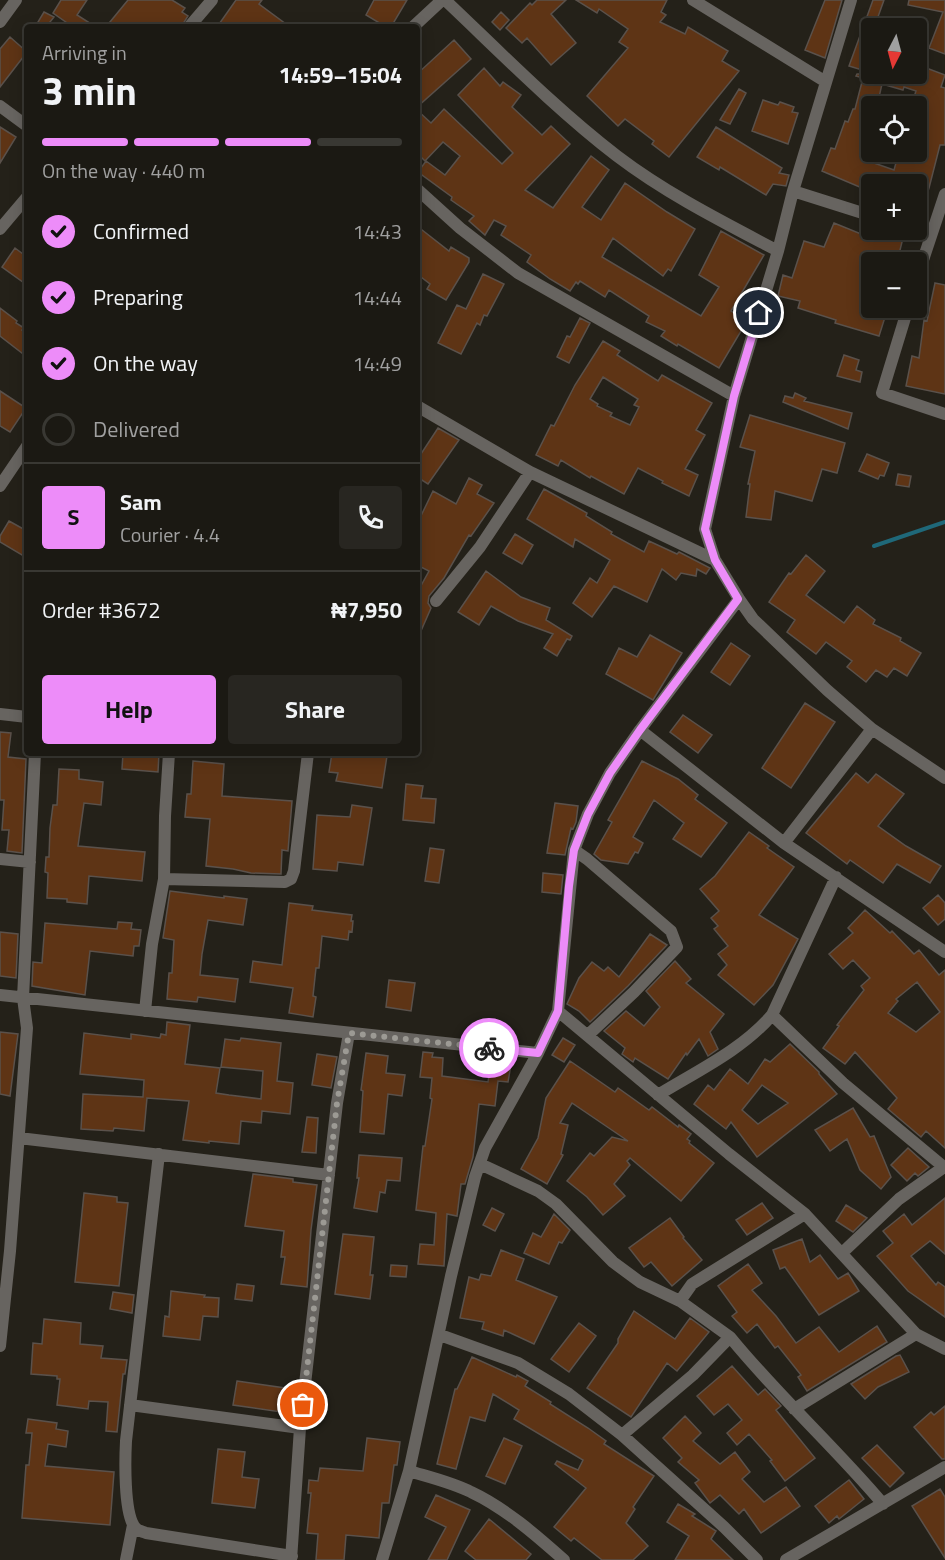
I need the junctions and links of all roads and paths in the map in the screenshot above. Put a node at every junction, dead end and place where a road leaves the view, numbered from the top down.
1 (16, 0) edge
2 (212, 0) edge
3 (443, 0) edge
4 (693, 0) edge
5 (851, 0) edge
6 (0, 22) edge
7 (192, 24) edge
8 (416, 24) edge
9 (826, 82) junction
10 (0, 106) edge
11 (24, 124) edge
12 (793, 191) junction
13 (420, 192) edge
14 (945, 194) edge
15 (24, 201) edge
16 (861, 213) edge
17 (0, 229) edge
18 (927, 233) edge
19 (931, 234) junction
20 (778, 251) junction
21 (925, 252) edge
22 (905, 318) edge
23 (734, 396) junction
24 (420, 408) edge
25 (945, 414) edge
26 (24, 450) edge
27 (530, 472) junction
28 (0, 486) edge
29 (715, 560) junction
30 (738, 599) junction
31 (436, 601) dead end
32 (0, 714) edge
33 (24, 717) edge
34 (872, 729) junction
35 (640, 730) junction
36 (35, 756) edge
37 (169, 756) edge
38 (308, 756) edge
39 (945, 778) edge
40 (784, 843) junction
41 (574, 850) junction
42 (0, 859) edge
43 (30, 862) junction
44 (836, 877) junction
45 (164, 879) junction
46 (945, 952) edge
47 (0, 995) edge
48 (23, 998) junction
49 (145, 1011) junction
50 (558, 1011) junction
51 (772, 1015) junction
52 (349, 1033) junction
53 (588, 1035) junction
54 (538, 1053) junction
55 (658, 1095) junction
56 (19, 1138) junction
57 (159, 1154) junction
58 (480, 1164) junction
59 (944, 1168) edge
60 (329, 1174) junction
61 (805, 1214) junction
62 (842, 1253) junction
63 (681, 1301) junction
64 (916, 1334) junction
65 (440, 1335) junction
66 (730, 1337) junction
67 (0, 1346) edge
68 (945, 1349) edge
69 (130, 1405) junction
70 (794, 1409) junction
71 (300, 1428) junction
72 (621, 1435) junction
73 (945, 1467) edge
74 (409, 1471) junction
75 (883, 1503) junction
76 (133, 1525) junction
77 (291, 1558) edge
78 (126, 1560) edge
79 (382, 1560) edge
80 (564, 1560) edge
81 (757, 1560) edge
82 (786, 1560) edge

1 - 6 street
2 - 7 street
3 - 8 street
3 - 20 street
4 - 9 street
5 - 9 street
9 - 12 street
10 - 11 street
12 - 16 street
12 - 20 street
13 - 23 street
14 - 19 street
15 - 17 street
18 - 19 street
19 - 21 street
20 - 23 street
22 - 25 street
23 - 29 street
24 - 27 street
26 - 28 street
27 - 29 street
27 - 31 street
29 - 30 street
30 - 34 street
30 - 35 street
32 - 33 street
34 - 39 street
34 - 40 street
35 - 40 street
35 - 41 street
36 - 43 street
37 - 45 street
38 - 45 street
40 - 44 street
41 - 50 street
41 - 53 street
42 - 43 street
43 - 48 street
44 - 46 street
44 - 51 street
45 - 49 street
47 - 48 street
48 - 49 street
48 - 56 street
49 - 52 street
50 - 53 street
50 - 54 street
51 - 55 street
51 - 59 street
52 - 54 street
52 - 60 street
53 - 55 street
54 - 58 street
55 - 61 street
56 - 57 street
56 - 67 street
57 - 60 street
57 - 69 street
58 - 63 street
58 - 65 street
59 - 62 street
60 - 71 street
61 - 62 street
61 - 63 street
62 - 64 street
63 - 66 street
64 - 68 street
64 - 70 street
65 - 72 street
65 - 74 street
66 - 70 street
66 - 72 street
69 - 71 street
69 - 76 street
70 - 75 street
71 - 77 street
72 - 81 street
73 - 75 street
74 - 79 street
74 - 80 street
75 - 82 street
76 - 77 street
76 - 78 street

